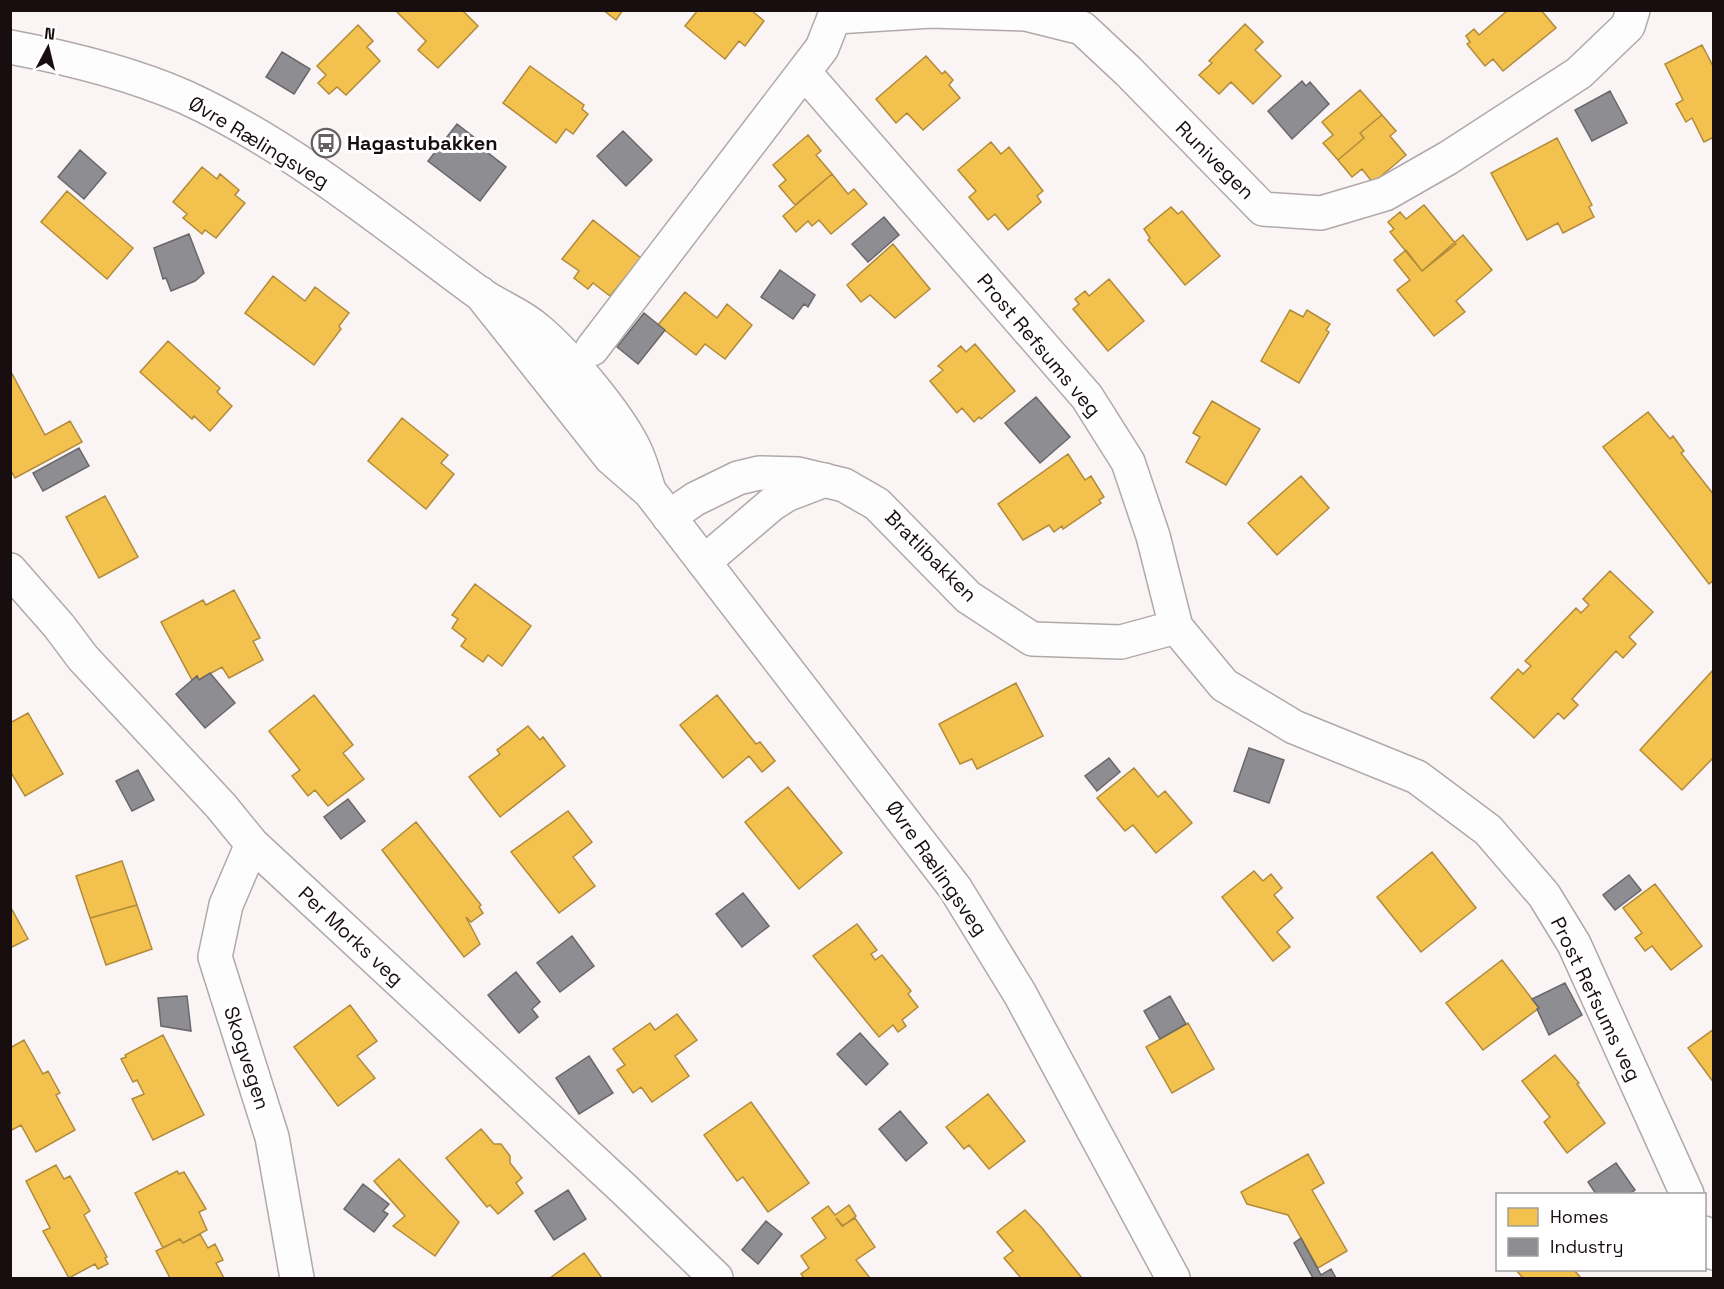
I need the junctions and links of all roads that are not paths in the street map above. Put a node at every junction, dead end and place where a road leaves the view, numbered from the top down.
1 (1633, 10) edge
2 (836, 14) edge
3 (10, 47) edge
4 (804, 72) junction
5 (592, 349) dead end
6 (825, 480) junction
7 (659, 504) junction
8 (704, 562) junction
9 (10, 570) edge
10 (1176, 627) junction
11 (252, 844) junction
12 (1687, 1193) edge
13 (1706, 1237) edge
14 (1713, 1253) edge
15 (297, 1278) edge
16 (716, 1278) edge
17 (1173, 1278) edge

1 - 2 street, Runivegen
2 - 4 street
3 - 7 street, Øvre Rælingsveg
4 - 5 street
4 - 10 street, Prost Refsums veg
6 - 7 street, Bratlibakken
6 - 8 street
6 - 10 street, Bratlibakken
7 - 8 street, Øvre Rælingsveg
8 - 17 street, Øvre Rælingsveg
9 - 11 street, Per Morks veg
10 - 12 street, Prost Refsums veg
11 - 15 street, Skogvegen
11 - 16 street, Per Morks veg
13 - 14 street

